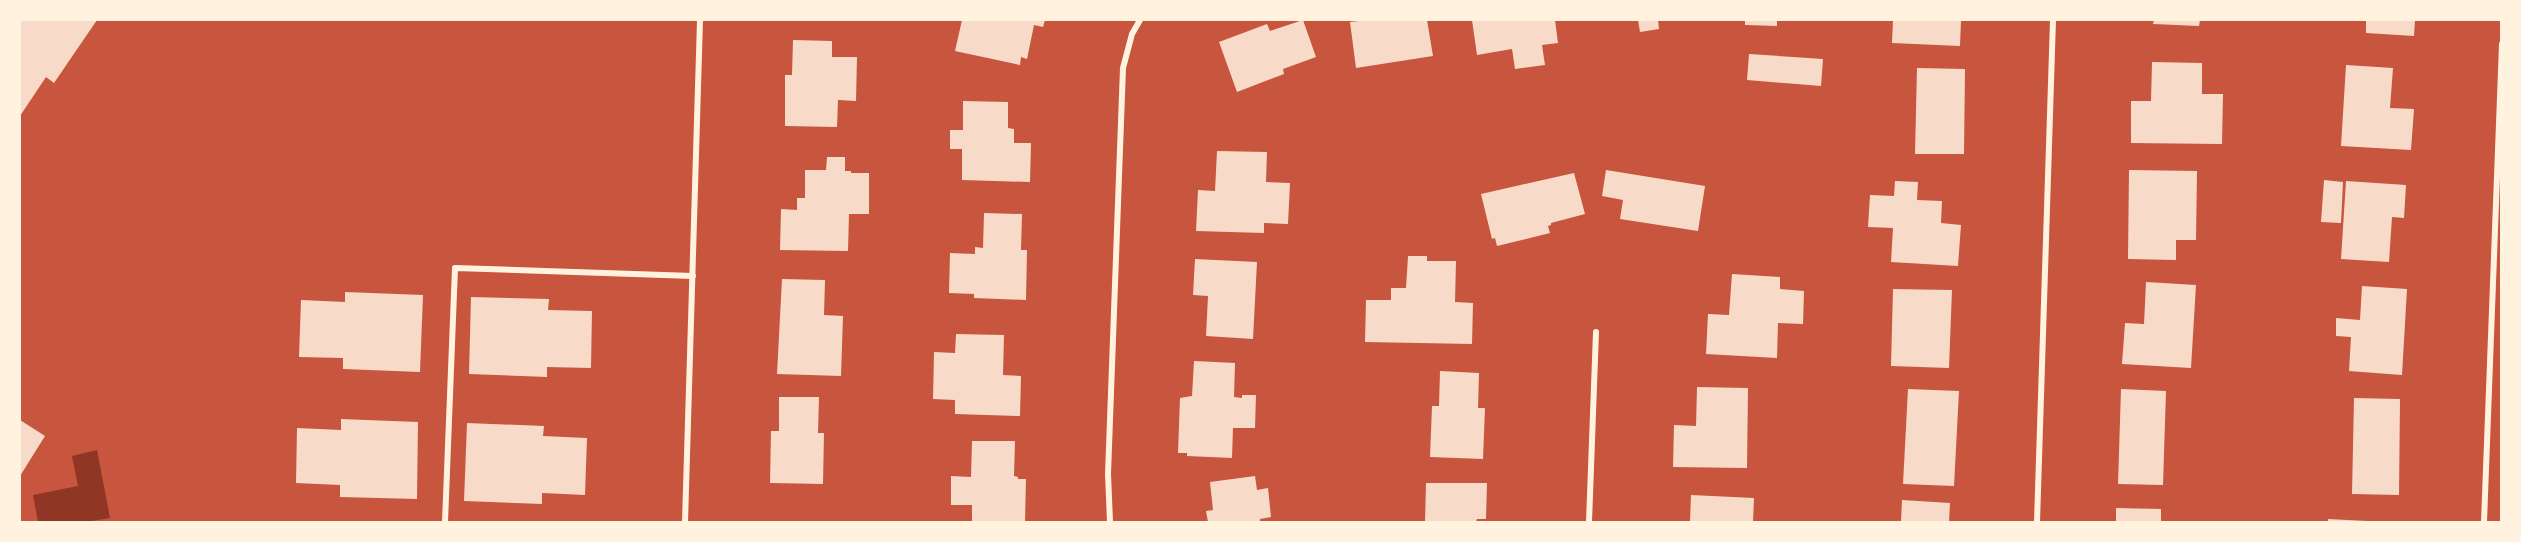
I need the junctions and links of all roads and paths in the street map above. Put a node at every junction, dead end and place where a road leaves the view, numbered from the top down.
1 (700, 20) edge
2 (1140, 20) edge
3 (2053, 20) edge
4 (2502, 44) edge
5 (693, 276) junction
6 (1596, 332) dead end
7 (445, 522) edge
8 (685, 522) edge
9 (1110, 522) edge
10 (1589, 522) edge
11 (2037, 522) edge
12 (2484, 522) edge

1 - 5 street
2 - 9 street
3 - 11 street
4 - 12 street
5 - 7 street
5 - 8 street
6 - 10 street

